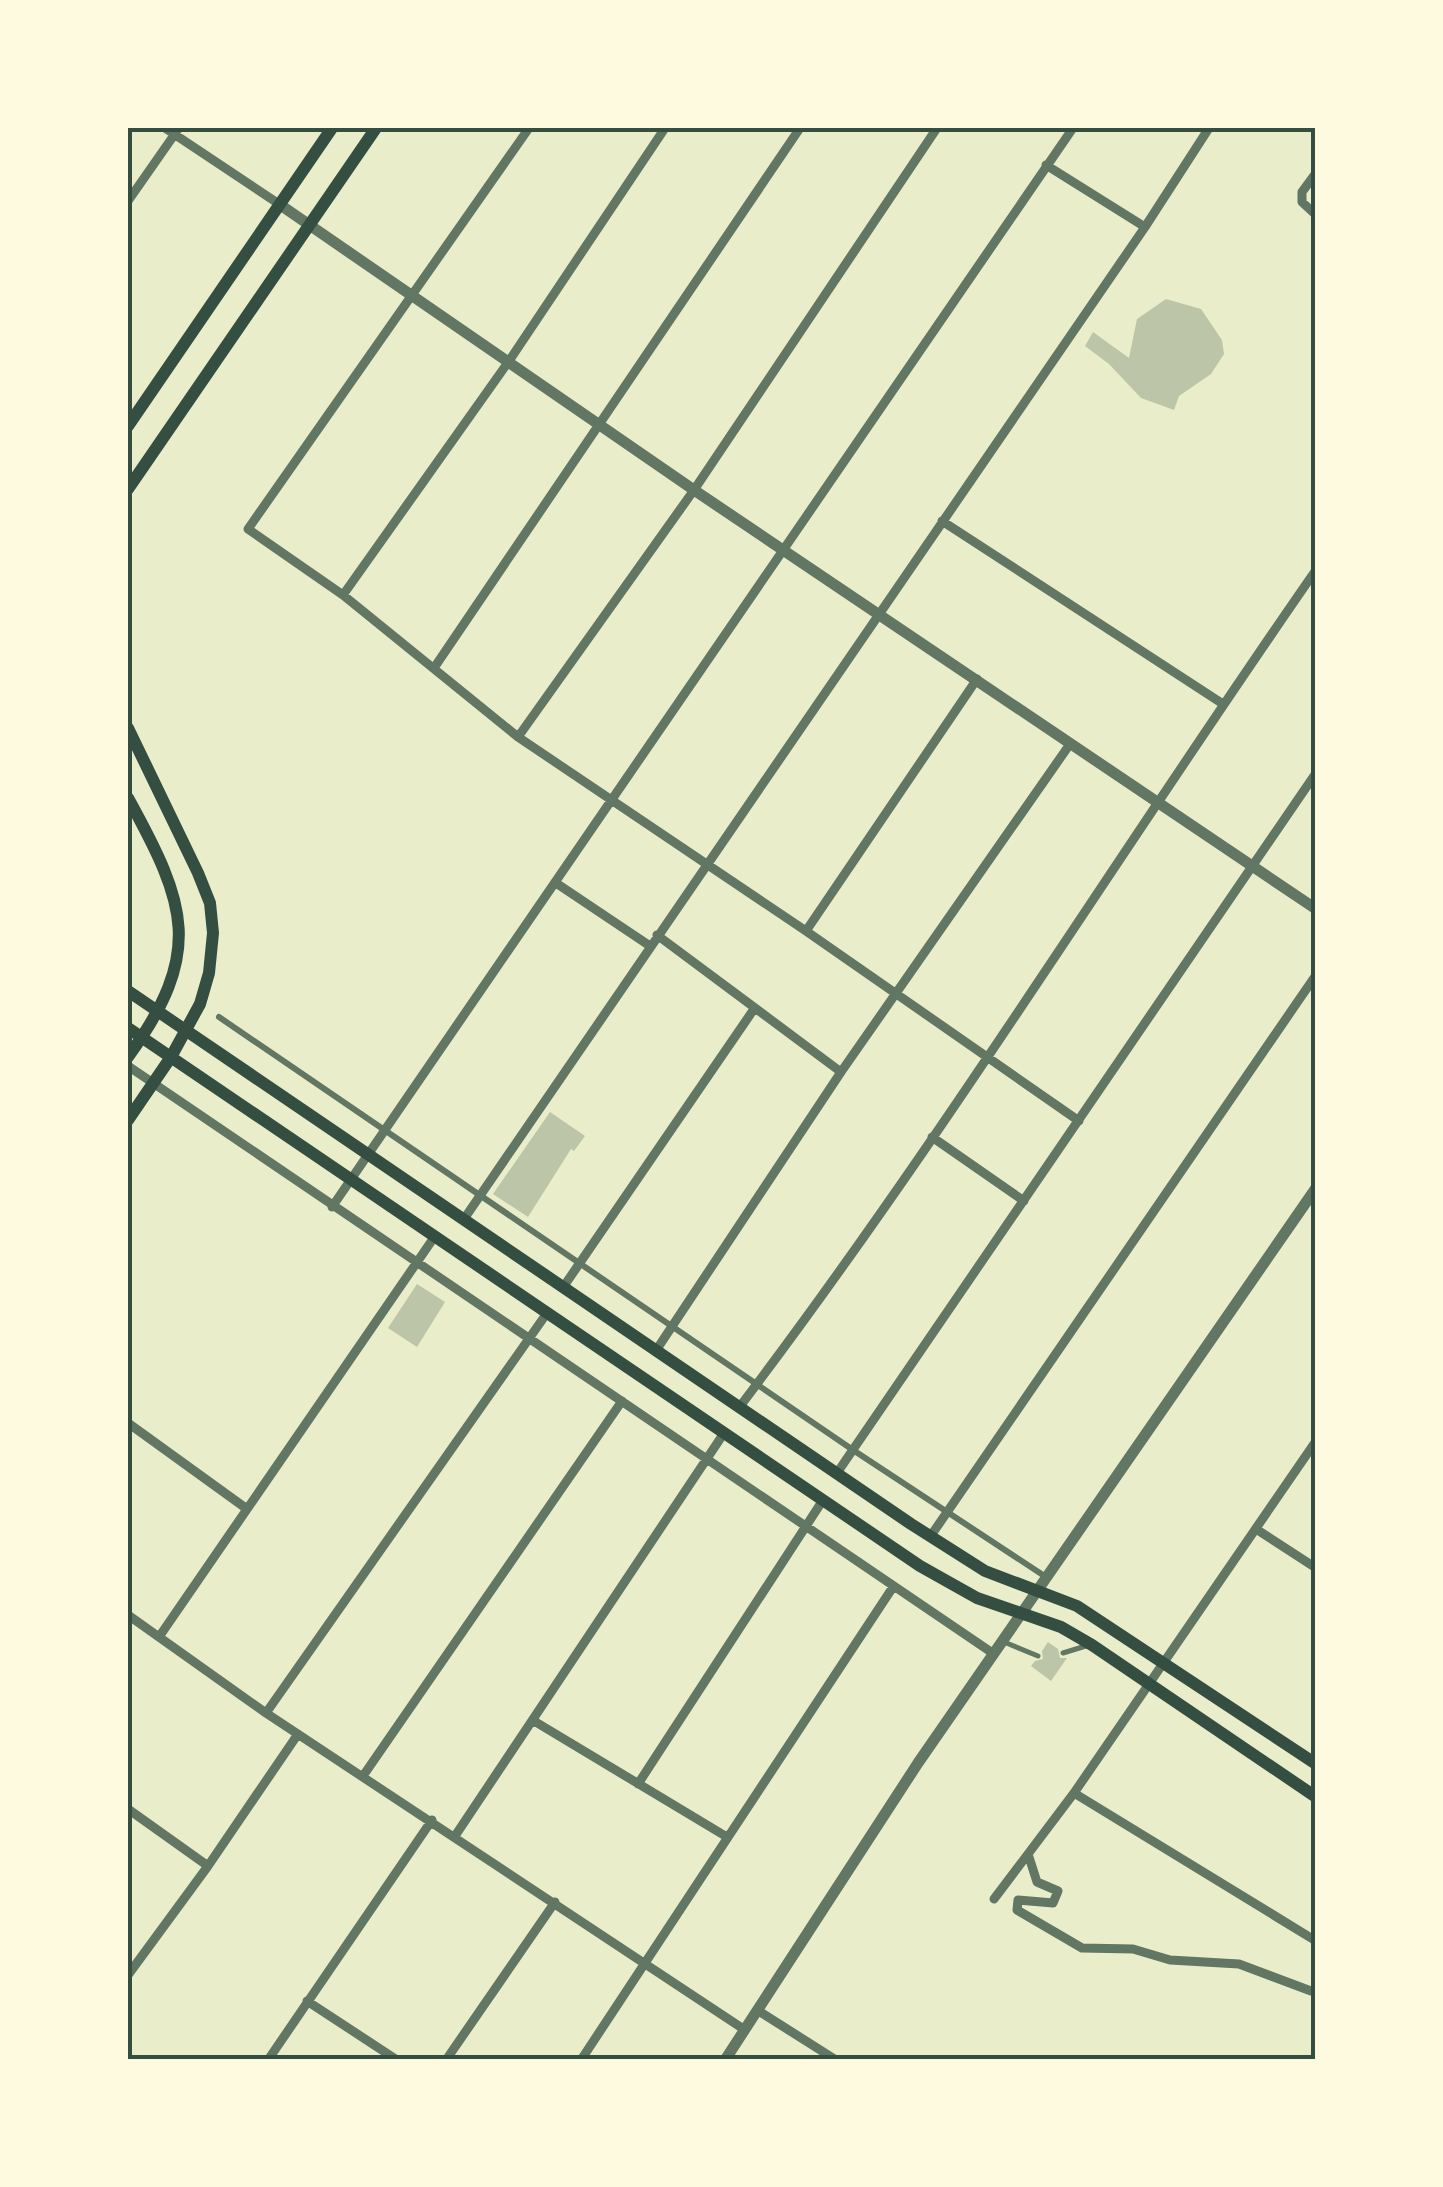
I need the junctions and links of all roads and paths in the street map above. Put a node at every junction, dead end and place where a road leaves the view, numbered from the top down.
1 (332, 128) edge
2 (376, 128) edge
3 (530, 128) edge
4 (666, 128) edge
5 (800, 128) edge
6 (937, 128) edge
7 (1073, 128) edge
8 (1192, 128) edge
9 (173, 130) edge
10 (1206, 131) edge
11 (1046, 166) junction
12 (1316, 173) edge
13 (128, 201) edge
14 (279, 204) junction
15 (1316, 214) edge
16 (310, 224) junction
17 (1144, 226) junction
18 (414, 296) junction
19 (508, 361) junction
20 (600, 425) junction
21 (128, 426) edge
22 (128, 489) edge
23 (694, 490) junction
24 (942, 521) junction
25 (785, 552) junction
26 (1316, 570) edge
27 (343, 595) junction
28 (878, 614) junction
29 (434, 668) junction
30 (977, 678) junction
31 (1222, 704) junction
32 (128, 728) edge
33 (518, 737) junction
34 (1070, 744) junction
35 (1316, 772) edge
36 (128, 798) edge
37 (612, 802) junction
38 (1158, 802) junction
39 (705, 864) junction
40 (1252, 865) junction
41 (556, 884) junction
42 (1316, 910) edge
43 (806, 931) junction
44 (657, 935) junction
45 (650, 946) junction
46 (1316, 974) edge
47 (128, 991) edge
48 (897, 995) junction
49 (754, 1009) junction
50 (159, 1012) junction
51 (219, 1017) dead end
52 (128, 1028) edge
53 (186, 1031) junction
54 (142, 1038) junction
55 (128, 1057) edge
56 (171, 1057) junction
57 (987, 1059) junction
58 (128, 1066) edge
59 (841, 1072) junction
60 (152, 1085) junction
61 (128, 1120) edge
62 (1079, 1121) junction
63 (387, 1130) junction
64 (932, 1136) junction
65 (370, 1155) junction
66 (352, 1179) junction
67 (1316, 1188) edge
68 (480, 1195) junction
69 (1024, 1201) junction
70 (332, 1207) junction
71 (464, 1219) junction
72 (436, 1236) junction
73 (580, 1262) junction
74 (416, 1264) junction
75 (564, 1286) junction
76 (547, 1312) junction
77 (673, 1325) junction
78 (529, 1337) junction
79 (657, 1350) junction
80 (757, 1384) junction
81 (622, 1402) junction
82 (741, 1406) junction
83 (128, 1423) edge
84 (724, 1433) junction
85 (1316, 1441) edge
86 (853, 1450) junction
87 (706, 1461) junction
88 (837, 1473) junction
89 (824, 1500) junction
90 (247, 1510) junction
91 (945, 1512) junction
92 (806, 1526) junction
93 (1256, 1530) junction
94 (930, 1536) junction
95 (1316, 1568) edge
96 (1047, 1578) junction
97 (894, 1586) junction
98 (1037, 1593) junction
99 (1023, 1614) junction
100 (128, 1615) edge
101 (159, 1637) junction
102 (1004, 1642) junction
103 (1092, 1644) junction
104 (1063, 1653) dead end
105 (994, 1654) junction
106 (1038, 1656) dead end
107 (1163, 1661) junction
108 (1148, 1684) junction
109 (266, 1713) junction
110 (534, 1722) junction
111 (298, 1734) junction
112 (1316, 1764) edge
113 (363, 1776) junction
114 (638, 1784) junction
115 (1074, 1793) junction
116 (1316, 1797) edge
117 (128, 1809) edge
118 (432, 1820) junction
119 (455, 1836) junction
120 (726, 1836) junction
121 (1029, 1857) junction
122 (208, 1866) junction
123 (994, 1899) dead end
124 (554, 1902) junction
125 (1316, 1942) edge
126 (646, 1964) junction
127 (128, 1975) edge
128 (1311, 1990) dead end
129 (307, 2001) junction
130 (757, 2010) junction
131 (745, 2030) junction
132 (268, 2060) edge
133 (397, 2060) edge
134 (446, 2060) edge
135 (582, 2060) edge
136 (725, 2060) edge
137 (836, 2060) edge

1 - 14 main road
2 - 16 main road
3 - 18 street
4 - 19 street
5 - 20 street
6 - 23 street
7 - 11 street
8 - 10 street
9 - 13 street
9 - 14 street
10 - 17 street
11 - 17 street
11 - 25 street
12 - 15 street
14 - 16 street
14 - 21 main road
16 - 18 street
16 - 22 main road
17 - 24 street
18 - 19 street
18 - 27 street
19 - 20 street
19 - 27 street
20 - 23 street
20 - 29 street
23 - 25 street
23 - 33 street
24 - 28 street
24 - 31 street
25 - 28 street
25 - 37 street
26 - 31 street
27 - 29 street
28 - 30 street
28 - 39 street
29 - 33 street
30 - 34 street
30 - 43 street
31 - 38 street
32 - 53 main road
33 - 37 street
34 - 38 street
34 - 48 street
35 - 40 street
36 - 50 main road
37 - 39 street
37 - 41 street
38 - 40 street
38 - 57 street
39 - 43 street
39 - 44 street
40 - 42 street
40 - 62 street
41 - 45 street
41 - 63 street
43 - 48 street
44 - 45 street
44 - 49 street
45 - 68 street
46 - 91 street
47 - 50 main road
48 - 57 street
48 - 59 street
49 - 59 street
49 - 73 street
50 - 53 main road
50 - 54 main road
51 - 63 street
52 - 54 main road
53 - 56 main road
53 - 65 main road
54 - 55 main road
54 - 56 main road
56 - 60 main road
56 - 66 main road
57 - 62 street
57 - 64 street
58 - 60 street
59 - 77 street
60 - 61 main road
60 - 70 street
62 - 69 street
63 - 65 street
63 - 68 street
64 - 69 street
64 - 80 street
65 - 66 street
65 - 71 main road
66 - 70 street
66 - 72 main road
67 - 96 street
68 - 71 street
68 - 73 street
69 - 86 street
70 - 74 street
71 - 75 main road
72 - 74 street
72 - 76 main road
73 - 75 street
73 - 77 street
74 - 78 street
74 - 90 street
75 - 79 main road
76 - 78 street
76 - 84 main road
77 - 79 street
77 - 80 street
78 - 81 street
78 - 109 street
79 - 82 main road
80 - 82 street
80 - 86 street
81 - 87 street
81 - 113 street
82 - 88 main road
83 - 90 street
84 - 87 street
84 - 89 main road
85 - 93 street
86 - 88 street
86 - 91 street
87 - 92 street
87 - 110 street
88 - 94 main road
89 - 92 street
89 - 99 main road
90 - 101 street
91 - 94 street
91 - 96 street
92 - 97 street
92 - 114 street
93 - 95 street
93 - 107 street
94 - 98 main road
96 - 98 street
97 - 105 street
97 - 120 street
98 - 99 street
98 - 107 main road
99 - 102 street
99 - 103 main road
100 - 101 street
101 - 109 street
102 - 105 street
102 - 106 lane
103 - 104 lane
103 - 108 main road
105 - 130 street
107 - 108 street
107 - 112 main road
108 - 115 street
108 - 116 main road
109 - 111 street
110 - 114 street
110 - 119 street
111 - 113 street
111 - 122 street
113 - 118 street
114 - 120 street
115 - 121 street
115 - 125 street
117 - 122 street
118 - 119 street
118 - 129 street
119 - 124 street
120 - 126 street
121 - 123 street
121 - 128 street
122 - 127 street
124 - 126 street
124 - 134 street
126 - 131 street
126 - 135 street
129 - 132 street
129 - 133 street
130 - 131 street
130 - 137 street
131 - 136 street

